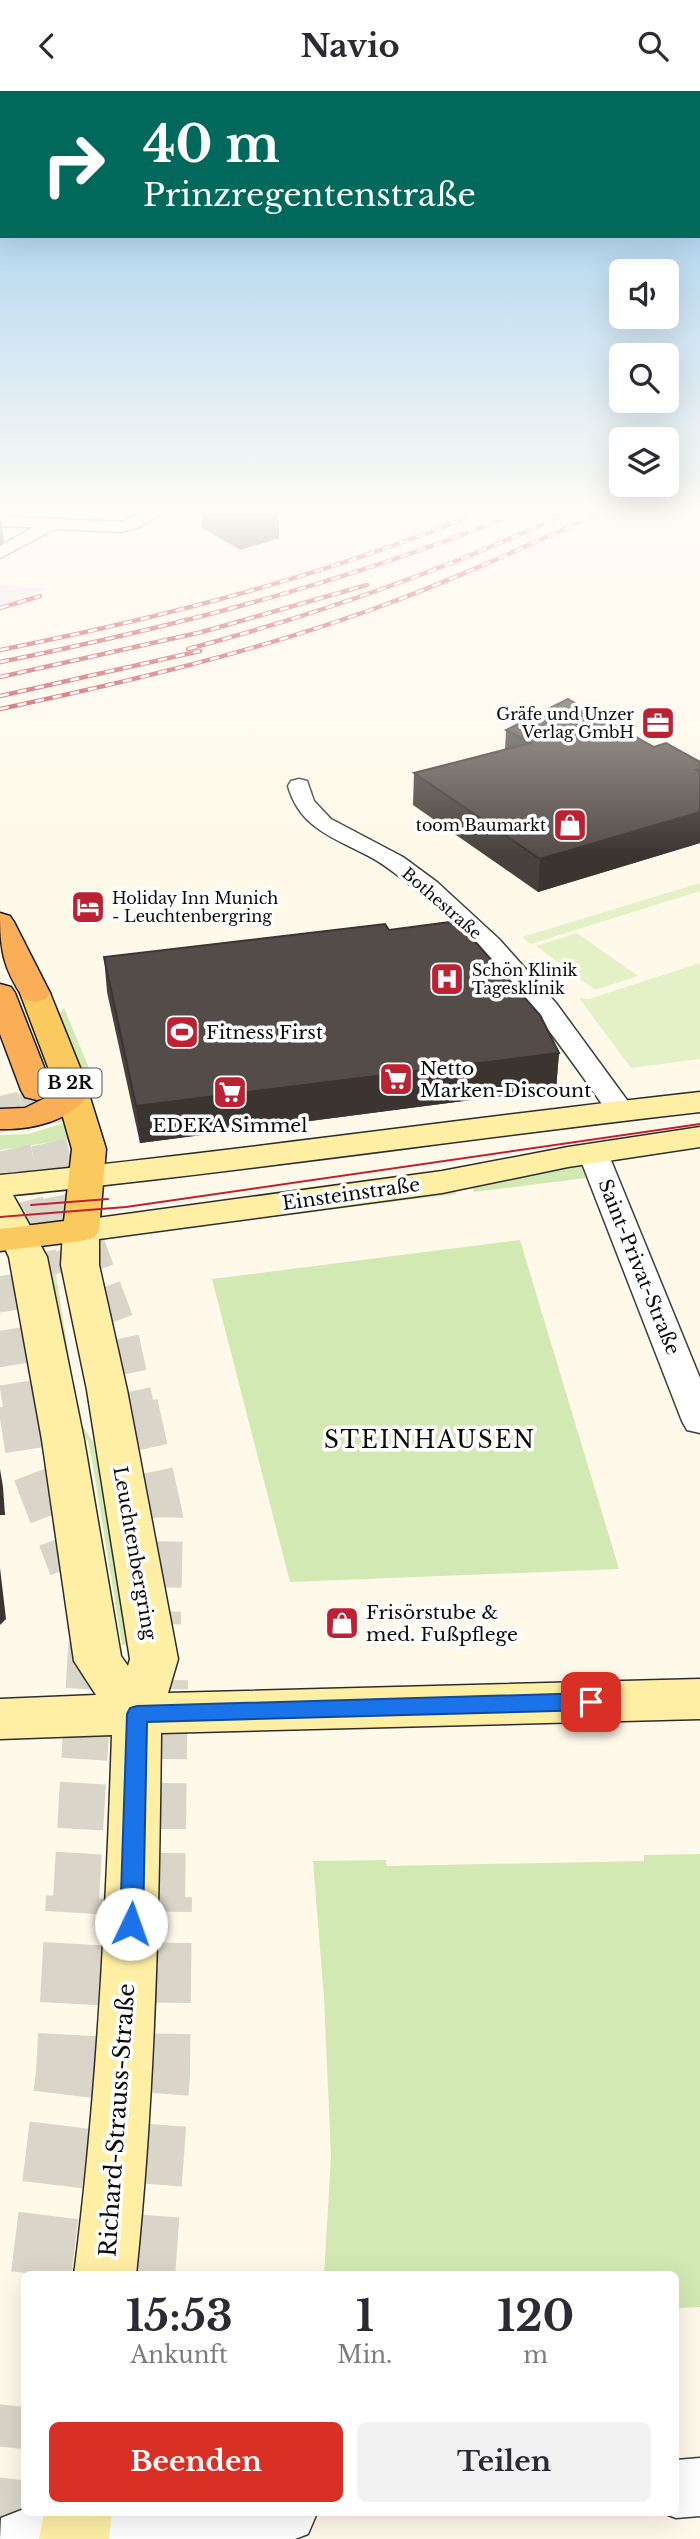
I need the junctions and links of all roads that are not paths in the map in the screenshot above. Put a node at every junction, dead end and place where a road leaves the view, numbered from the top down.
1 (299, 786) dead end
2 (0, 922) edge
3 (0, 993) edge
4 (35, 993) joint
5 (37, 1090) tunnel mouth
6 (73, 1094) junction
7 (700, 1102) edge
8 (621, 1111) junction
9 (0, 1119) edge
10 (700, 1137) edge
11 (593, 1153) junction
12 (88, 1177) junction
13 (0, 1186) edge
14 (0, 1203) edge
15 (81, 1230) junction
16 (9, 1238) edge
17 (700, 1421) edge
18 (700, 1699) edge
19 (137, 1714) junction
20 (0, 1719) edge
21 (106, 2271) edge
22 (700, 2487) edge
23 (679, 2489) edge
24 (229, 2516) edge
25 (63, 2530) edge

1 - 8 street, Bothestraße
2 - 4 highway, B 2R
3 - 5 highway, B 2R
4 - 6 main road, Leuchtenbergring / B 2R
6 - 9 highway, B 2R
6 - 12 main road, Leuchtenbergring / B 2R
7 - 8 main road
8 - 12 main road
10 - 11 main road, Einsteinstraße
11 - 15 main road, Einsteinstraße
11 - 17 street, Saint-Privat-Straße
12 - 13 main road
12 - 15 main road, Leuchtenbergring / B 2R
14 - 16 main road
15 - 16 main road, Einsteinstraße
15 - 19 main road, Leuchtenbergring / B 2R
16 - 19 main road
18 - 19 main road
19 - 20 main road
19 - 21 main road, Richard-Strauss-Straße
22 - 23 street
24 - 25 street

